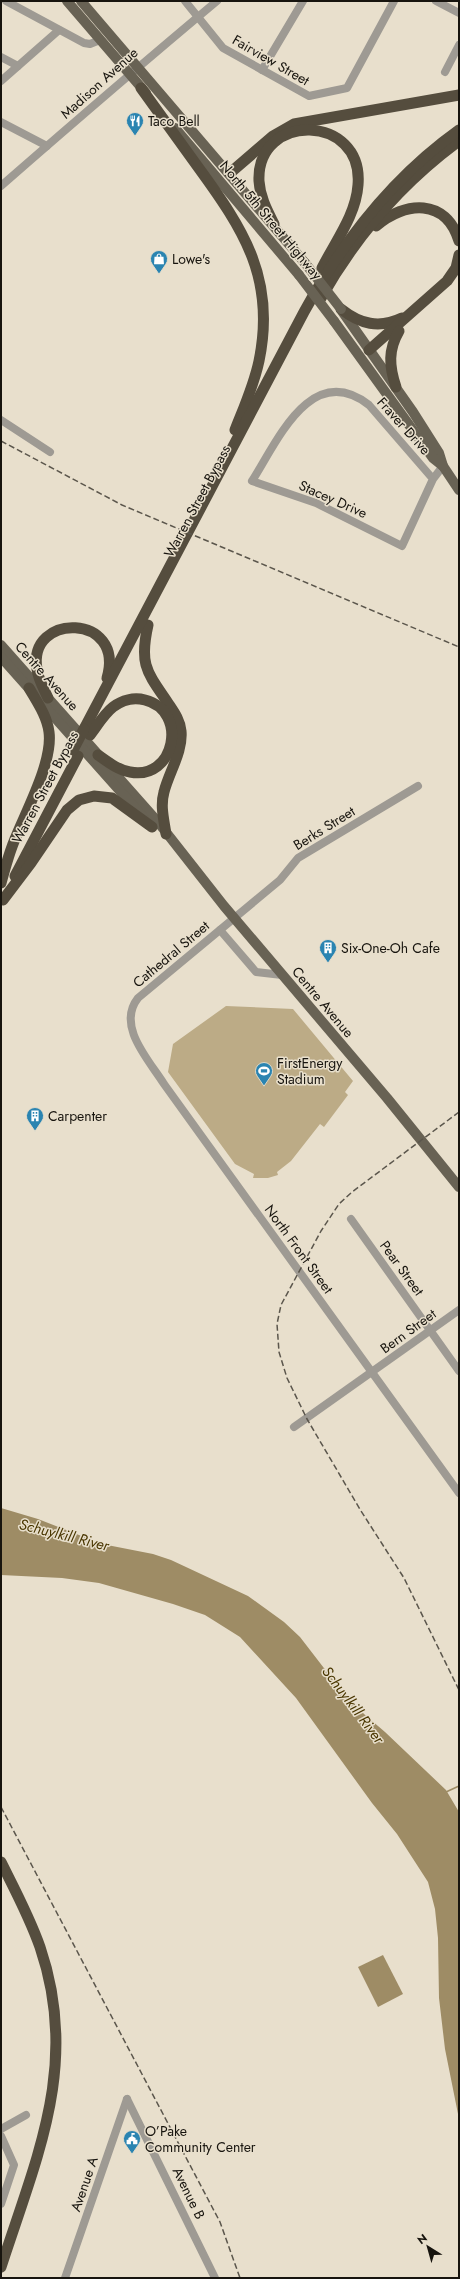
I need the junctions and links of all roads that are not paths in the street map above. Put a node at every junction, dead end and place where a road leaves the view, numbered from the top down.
1 (6, 1) edge
2 (67, 1) edge
3 (82, 1) edge
4 (184, 1) edge
5 (216, 1) edge
6 (303, 1) edge
7 (394, 1) edge
8 (436, 1) edge
9 (23, 5) edge
10 (459, 13) edge
11 (197, 18) junction
12 (59, 30) junction
13 (100, 40) junction
14 (459, 45) edge
15 (1, 57) edge
16 (18, 66) junction
17 (262, 70) junction
18 (133, 71) junction
19 (445, 72) dead end
20 (1, 81) edge
21 (141, 88) junction
22 (459, 95) edge
23 (1, 122) edge
24 (459, 130) edge
25 (459, 141) edge
26 (47, 146) junction
27 (230, 173) junction
28 (224, 185) junction
29 (1, 186) edge
30 (274, 224) junction
31 (459, 242) edge
32 (356, 244) junction
33 (459, 255) edge
34 (459, 276) edge
35 (341, 309) junction
36 (304, 312) junction
37 (408, 315) junction
38 (399, 332) junction
39 (368, 354) junction
40 (396, 387) junction
41 (1, 420) edge
42 (50, 452) dead end
43 (443, 466) junction
44 (433, 479) junction
45 (252, 481) joint
46 (459, 490) edge
47 (207, 496) junction
48 (148, 626) junction
49 (1, 645) edge
50 (1, 656) edge
51 (30, 688) junction
52 (103, 694) junction
53 (48, 698) junction
54 (87, 732) junction
55 (76, 753) junction
56 (98, 755) junction
57 (418, 786) dead end
58 (152, 827) junction
59 (166, 834) junction
60 (1, 883) edge
61 (1, 887) edge
62 (2, 902) edge
63 (234, 918) junction
64 (220, 930) junction
65 (282, 975) junction
66 (130, 1014) joint
67 (459, 1187) edge
68 (351, 1219) dead end
69 (459, 1310) edge
70 (430, 1331) junction
71 (459, 1371) edge
72 (372, 1373) junction
73 (294, 1427) dead end
74 (458, 1490) edge
75 (1, 1862) edge
76 (1, 1877) edge
77 (127, 2099) joint
78 (26, 2116) dead end
79 (1, 2129) edge
80 (1, 2136) edge
81 (1, 2204) edge
82 (1, 2244) edge
83 (1, 2267) edge
84 (65, 2278) edge
85 (215, 2278) edge

1 - 9 street
2 - 13 main road, North 5th Street Highway
3 - 18 main road, North 5th Street Highway
4 - 11 street, Fairview Street
5 - 11 street, Madison Avenue
6 - 17 street
7 - 17 street, Fairview Street
8 - 10 street
9 - 12 street
11 - 17 street, Fairview Street
11 - 18 street, Madison Avenue
12 - 13 street
12 - 16 street
13 - 18 main road, North 5th Street Highway
14 - 19 street
15 - 16 street
16 - 20 street
18 - 21 main road, North 5th Street Highway
18 - 26 street, Madison Avenue
18 - 27 main road, North 5th Street Highway
21 - 28 main road, North 5th Street Highway
21 - 47 highway
22 - 27 highway
23 - 26 street
24 - 36 highway, Warren Street Bypass
25 - 32 highway, Warren Street Bypass
26 - 29 street, Madison Avenue
27 - 28 main road
27 - 30 main road, North 5th Street Highway
28 - 39 main road, North 5th Street Highway, bridge
30 - 35 main road, North 5th Street Highway, bridge
30 - 36 highway
31 - 32 highway
32 - 48 highway, Warren Street Bypass
33 - 37 highway
34 - 38 highway
35 - 37 highway
35 - 39 main road, North 5th Street Highway
36 - 47 highway, Warren Street Bypass
37 - 39 highway
38 - 39 highway
38 - 40 highway
39 - 40 main road, North 5th Street Highway
39 - 43 main road, North 5th Street Highway
40 - 43 main road, North 5th Street Highway
41 - 42 street
43 - 44 street
43 - 46 main road, North 5th Street Highway
44 - 45 street, Stacey Drive
44 - 45 street, Fraver Drive
47 - 52 highway, Warren Street Bypass
48 - 54 highway, Warren Street Bypass
48 - 59 highway
49 - 53 main road, Centre Avenue
50 - 51 main road, Centre Avenue
51 - 58 main road, Centre Avenue
51 - 60 highway
52 - 53 highway
52 - 54 highway, Warren Street Bypass
53 - 56 main road, Centre Avenue
54 - 55 highway, Warren Street Bypass, bridge
54 - 56 highway
55 - 61 highway, Warren Street Bypass
55 - 62 highway, Warren Street Bypass
56 - 59 main road, Centre Avenue
57 - 63 street, Berks Street
58 - 59 main road, Centre Avenue
58 - 62 highway
59 - 63 main road, Centre Avenue
63 - 64 street, Cathedral Street
63 - 65 main road, Centre Avenue
64 - 65 street
64 - 66 street, Cathedral Street
65 - 67 main road, Centre Avenue
66 - 72 street, North Front Street
68 - 70 street, Pear Street
69 - 70 street, Bern Street
70 - 71 street, Pear Street
70 - 72 street, Bern Street
72 - 73 street, Bern Street
72 - 74 street, North Front Street
75 - 83 highway
76 - 82 highway
77 - 84 street, Avenue A
77 - 85 street, Avenue B
78 - 79 street
80 - 81 street

